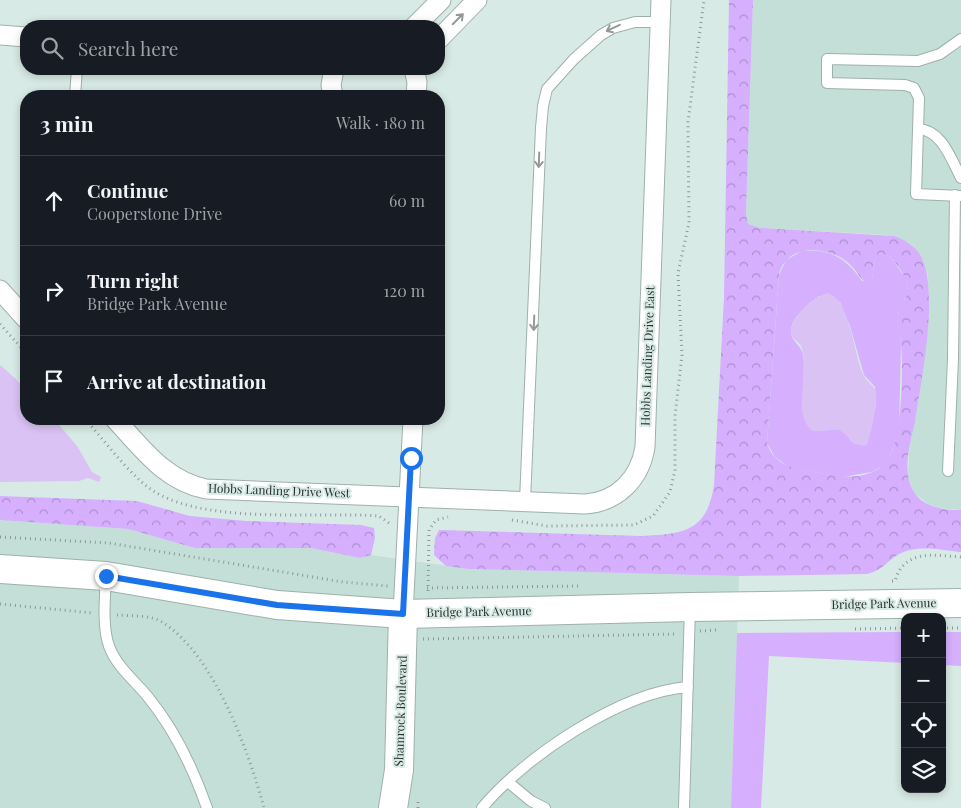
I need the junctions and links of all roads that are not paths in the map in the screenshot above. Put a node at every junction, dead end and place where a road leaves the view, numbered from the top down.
1 (441, 0) edge
2 (477, 0) edge
3 (661, 0) edge
4 (421, 20) edge
5 (661, 22) junction
6 (445, 33) edge
7 (0, 35) edge
8 (20, 36) edge
9 (961, 39) edge
10 (76, 75) edge
11 (330, 75) edge
12 (415, 75) edge
13 (75, 90) edge
14 (331, 90) edge
15 (416, 90) edge
16 (918, 129) junction
17 (961, 178) edge
18 (958, 196) edge
19 (958, 265) edge
20 (0, 290) edge
21 (20, 312) edge
22 (957, 359) edge
23 (121, 425) edge
24 (413, 425) edge
25 (948, 471) dead end
26 (410, 496) junction
27 (526, 501) junction
28 (0, 569) edge
29 (106, 576) junction
30 (961, 603) edge
31 (690, 606) junction
32 (419, 624) junction
33 (688, 687) junction
34 (508, 782) junction
35 (207, 808) edge
36 (393, 808) edge
37 (482, 808) edge
38 (545, 808) edge
39 (684, 808) edge

1 - 4 street
6 -> 2 street
3 - 5 street, Hobbs Landing Drive East
5 -> 27 lane
5 - 27 street, Hobbs Landing Drive East
7 - 8 street
9 - 16 lane
10 - 13 lane
11 - 14 street
12 - 15 street
16 - 17 lane
16 - 18 lane
18 - 19 lane
19 - 22 lane
20 - 21 street
22 - 25 lane
23 - 26 street, Hobbs Landing Drive West
24 - 26 street
26 - 27 street, Hobbs Landing Drive East
26 - 32 street
28 - 29 street, Bridge Park Avenue
29 - 32 street, Bridge Park Avenue
29 - 35 lane
30 - 31 street, Bridge Park Avenue
31 - 32 street, Bridge Park Avenue
31 - 33 lane
32 - 36 street, Shamrock Boulevard
33 - 34 lane
33 - 39 lane
34 - 37 lane
34 - 38 lane

